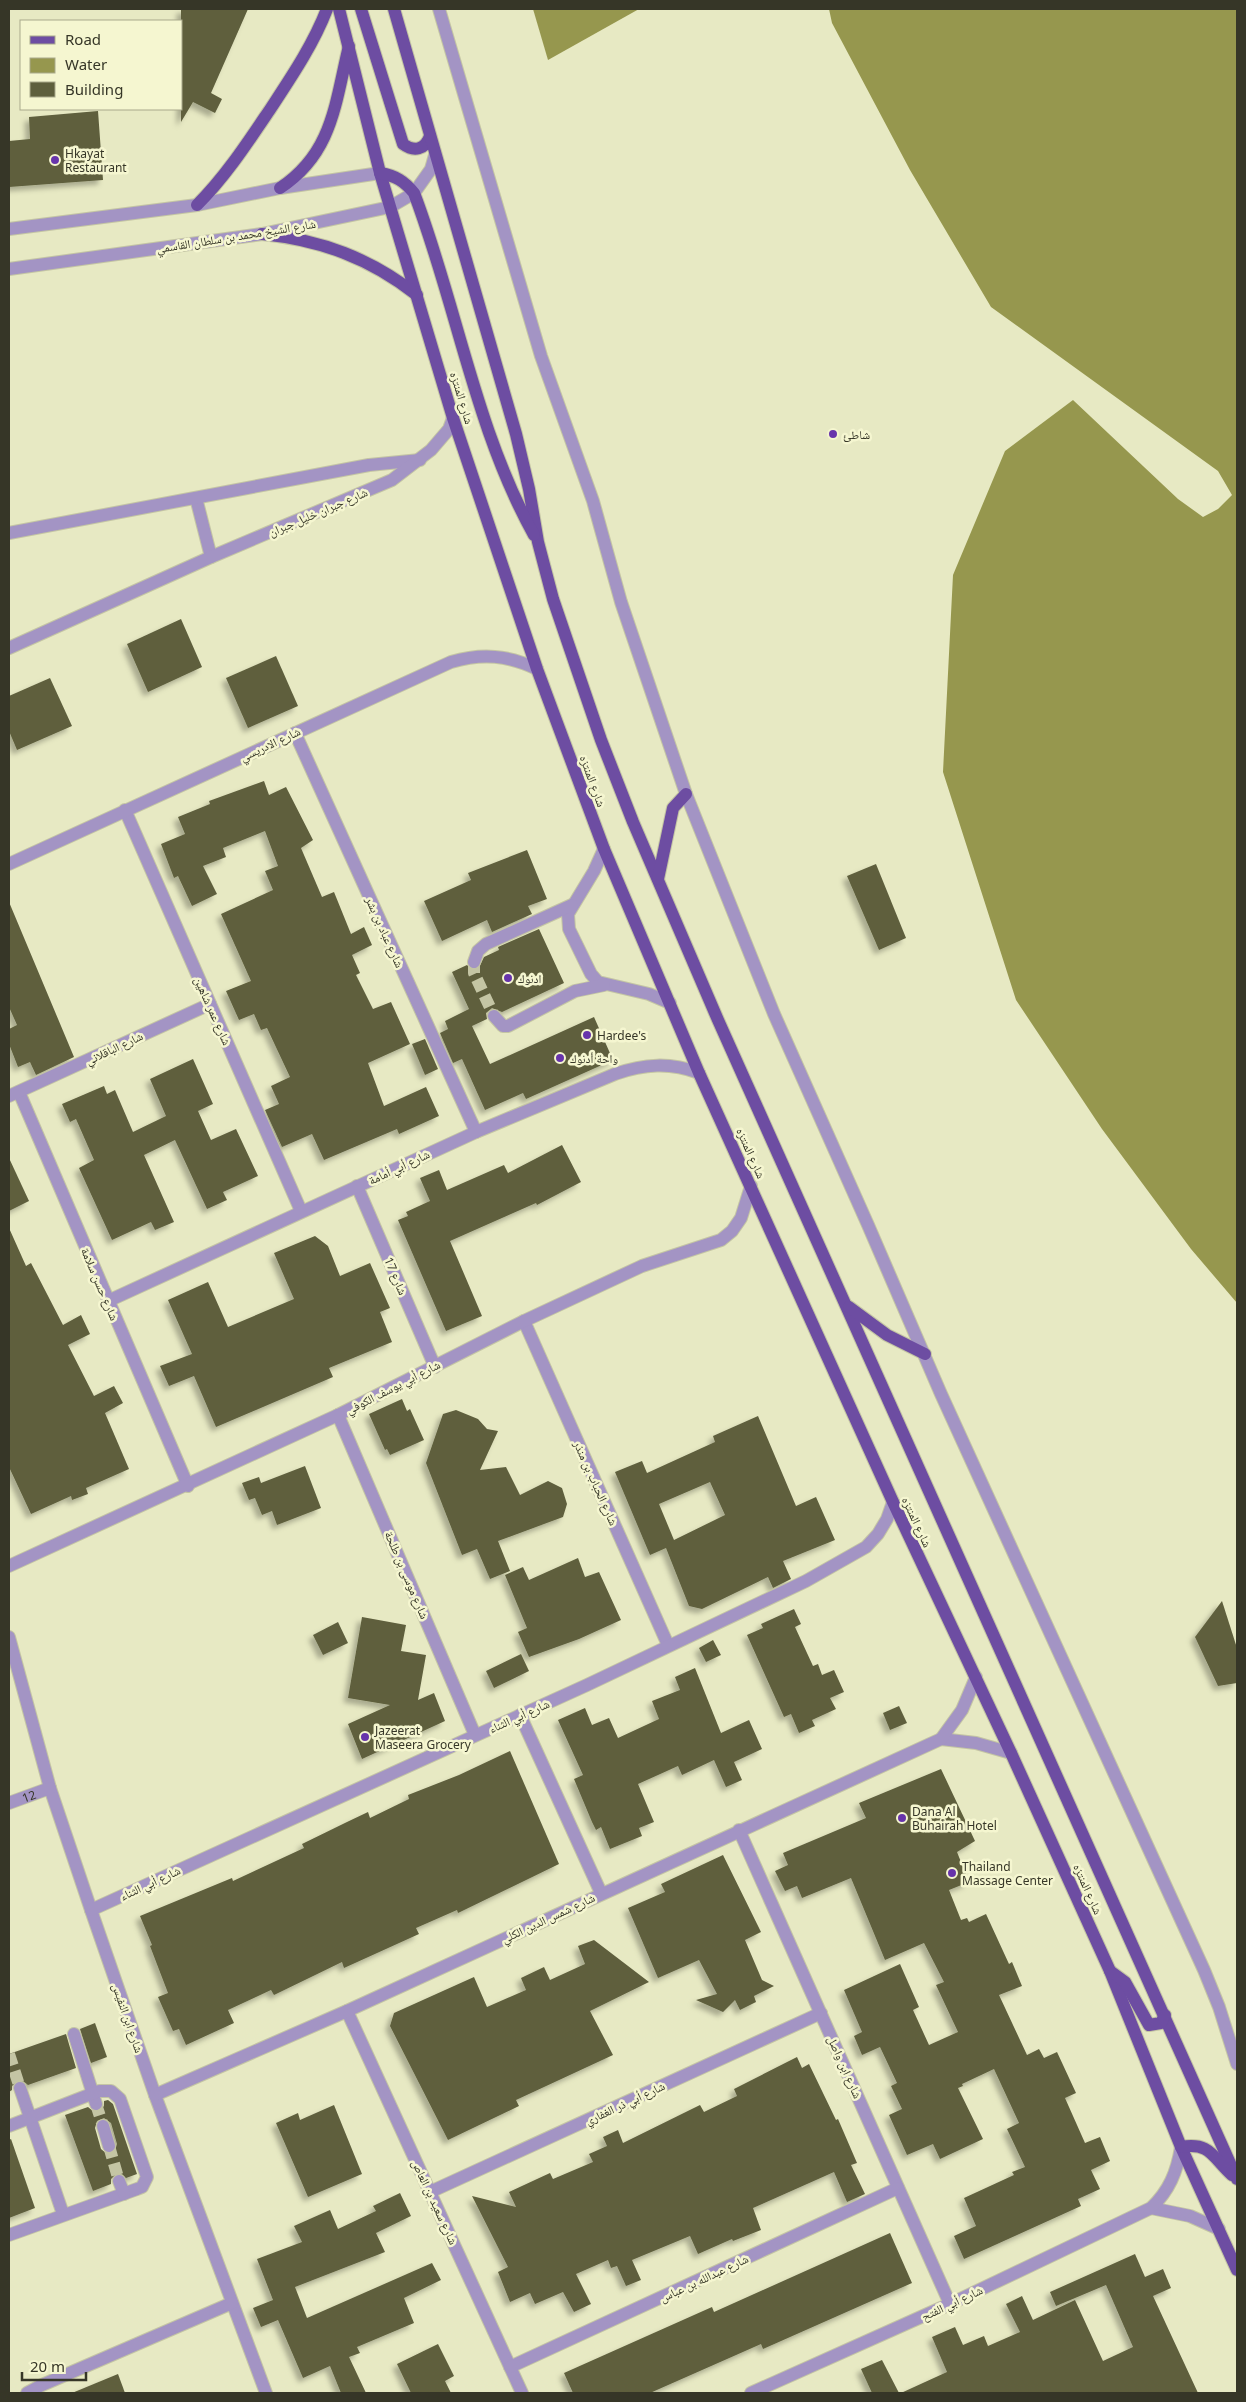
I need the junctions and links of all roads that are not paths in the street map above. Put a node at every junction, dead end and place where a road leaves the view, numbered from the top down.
1 (327, 9) edge
2 (339, 9) edge
3 (361, 9) edge
4 (394, 9) edge
5 (439, 9) edge
6 (349, 44) junction
7 (430, 136) junction
8 (435, 155) junction
9 (380, 173) junction
10 (280, 188) junction
11 (414, 193) junction
12 (197, 205) junction
13 (390, 207) junction
14 (9, 229) edge
15 (262, 234) junction
16 (9, 269) edge
17 (417, 295) junction
18 (454, 418) junction
19 (420, 460) junction
20 (196, 498) junction
21 (9, 533) edge
22 (538, 542) junction
23 (211, 557) junction
24 (9, 648) edge
25 (537, 669) junction
26 (295, 733) junction
27 (686, 794) junction
28 (125, 810) junction
29 (604, 849) junction
30 (9, 864) edge
31 (658, 879) junction
32 (572, 905) junction
33 (474, 962) dead end
34 (604, 985) junction
35 (670, 1003) junction
36 (210, 1004) junction
37 (494, 1016) dead end
38 (699, 1073) junction
39 (14, 1094) edge
40 (476, 1132) junction
41 (357, 1186) junction
42 (751, 1186) junction
43 (301, 1211) junction
44 (108, 1302) junction
45 (846, 1304) junction
46 (524, 1321) junction
47 (925, 1354) junction
48 (435, 1367) junction
49 (338, 1415) junction
50 (188, 1486) junction
51 (893, 1502) junction
52 (9, 1566) edge
53 (9, 1637) edge
54 (668, 1644) junction
55 (976, 1677) junction
56 (520, 1715) junction
57 (476, 1735) junction
58 (941, 1739) junction
59 (1011, 1753) junction
60 (50, 1788) junction
61 (9, 1803) edge
62 (739, 1830) junction
63 (601, 1893) junction
64 (91, 1910) junction
65 (1110, 1971) junction
66 (347, 2011) junction
67 (820, 2013) junction
68 (1165, 2015) junction
69 (74, 2034) dead end
70 (1237, 2064) edge
71 (20, 2088) tunnel mouth
72 (155, 2096) junction
73 (94, 2099) junction
74 (30, 2118) junction
75 (9, 2126) edge
76 (103, 2126) tunnel mouth
77 (109, 2146) tunnel mouth
78 (1181, 2147) junction
79 (1237, 2179) edge
80 (119, 2181) tunnel mouth
81 (898, 2188) junction
82 (430, 2192) junction
83 (124, 2194) junction
84 (1151, 2208) junction
85 (63, 2214) junction
86 (1219, 2229) junction
87 (9, 2233) edge
88 (1237, 2270) edge
89 (232, 2303) junction
90 (950, 2304) junction
91 (510, 2367) junction
92 (27, 2393) edge
93 (266, 2393) edge
94 (522, 2393) edge
95 (751, 2393) edge

1 - 12 main road
2 - 6 main road, شارع المنتزه
3 - 7 main road
4 - 7 main road, شارع المنتزه
5 - 27 street
6 - 9 main road, شارع المنتزه
6 - 10 main road
7 - 8 main road, شارع المنتزه
8 - 11 street, شارع الشيخ محمد بن سلطان القاسمي
8 - 22 main road, شارع المنتزه
9 - 10 street
9 - 11 main road
9 - 13 main road, شارع المنتزه
10 - 12 street
11 - 13 street, شارع الشيخ محمد بن سلطان القاسمي
11 - 22 main road
12 - 14 street
13 - 15 street, شارع الشيخ محمد بن سلطان القاسمي
13 - 17 main road, شارع المنتزه
15 - 16 street, شارع الشيخ محمد بن سلطان القاسمي
15 - 17 main road
17 - 18 main road, شارع المنتزه
18 - 19 street, شارع جبران خليل جبران
18 - 25 main road, شارع المنتزه
19 - 20 street, شارع جبران خليل جبران
19 - 23 street, شارع جبران خليل جبران
20 - 21 street, شارع جبران خليل جبران
20 - 23 street
22 - 31 main road, شارع المنتزه
23 - 24 street, شارع جبران خليل جبران
25 - 26 street, شارع الادريسي
25 - 29 main road, شارع المنتزه
26 - 28 street, شارع الادريسي
26 - 40 street, شارع عباد بن بشر
27 - 31 main road
27 - 47 street
28 - 30 street, شارع الادريسي
28 - 36 street, شارع عمر شاهين
29 - 32 street
29 - 35 main road, شارع المنتزه
31 - 45 main road, شارع المنتزه
32 - 33 street
32 - 34 street
34 - 35 street
34 - 37 street
35 - 38 main road, شارع المنتزه
36 - 39 street, شارع الباقلاني
36 - 43 street, شارع عمر شاهين
38 - 40 street, شارع أبي أمامة
38 - 42 main road, شارع المنتزه
39 - 44 street, شارع حسن سلامة
40 - 41 street, شارع أبي أمامة
41 - 43 street, شارع أبي أمامة
41 - 48 street, شارع 17
42 - 46 street, شارع أبي يوسف الكوفي
42 - 51 main road, شارع المنتزه
43 - 44 street, شارع أبي أمامة
44 - 50 street, شارع حسن سلامة
45 - 47 main road
45 - 68 main road, شارع المنتزه
46 - 48 street, شارع أبي يوسف الكوفي
46 - 54 street, شارع الحباب بن منذر
47 - 70 street
48 - 49 street, شارع أبي يوسف الكوفي
49 - 50 street, شارع أبي يوسف الكوفي
49 - 57 street, شارع موسى بن طلحة
50 - 52 street, شارع أبي يوسف الكوفي
51 - 54 street, شارع أبي الثناء
51 - 55 main road, شارع المنتزه
53 - 60 street, شارع ابن النفيس
54 - 56 street, شارع أبي الثناء
55 - 58 street, شارع شمس الدين الكلي
55 - 59 main road, شارع المنتزه
56 - 57 street, شارع أبي الثناء
56 - 63 street
57 - 64 street, شارع أبي الثناء
58 - 59 street
58 - 62 street, شارع شمس الدين الكلي
59 - 65 main road, شارع المنتزه
60 - 61 street, 12
60 - 64 street, شارع ابن النفيس
62 - 63 street, شارع شمس الدين الكلي
62 - 67 street, شارع ابن واصل
63 - 66 street, شارع شمس الدين الكلي
64 - 72 street, شارع ابن النفيس
65 - 68 main road
65 - 78 main road, شارع المنتزه
66 - 72 street, شارع شمس الدين الكلي
66 - 82 street, شارع سعيد بن العاص
67 - 81 street, شارع ابن واصل
67 - 82 street, شارع أبي ذر الغفاري
68 - 79 main road, شارع المنتزه
69 - 73 street
71 - 74 street
72 - 89 street, شارع ابن النفيس
73 - 74 street
73 - 83 street
74 - 75 street
74 - 85 street
76 - 77 street
78 - 79 main road
78 - 84 street, شارع أبي الفتح
78 - 86 main road, شارع المنتزه
80 - 83 street
81 - 90 street, شارع ابن واصل
81 - 91 street, شارع عبدالله بن عباس
82 - 91 street, شارع سعيد بن العاص
83 - 85 street
84 - 86 street
84 - 90 street, شارع أبي الفتح
85 - 87 street
86 - 88 main road, شارع المنتزه
89 - 92 street
89 - 93 street, شارع ابن النفيس
90 - 95 street, شارع أبي الفتح
91 - 94 street, شارع سعيد بن العاص

